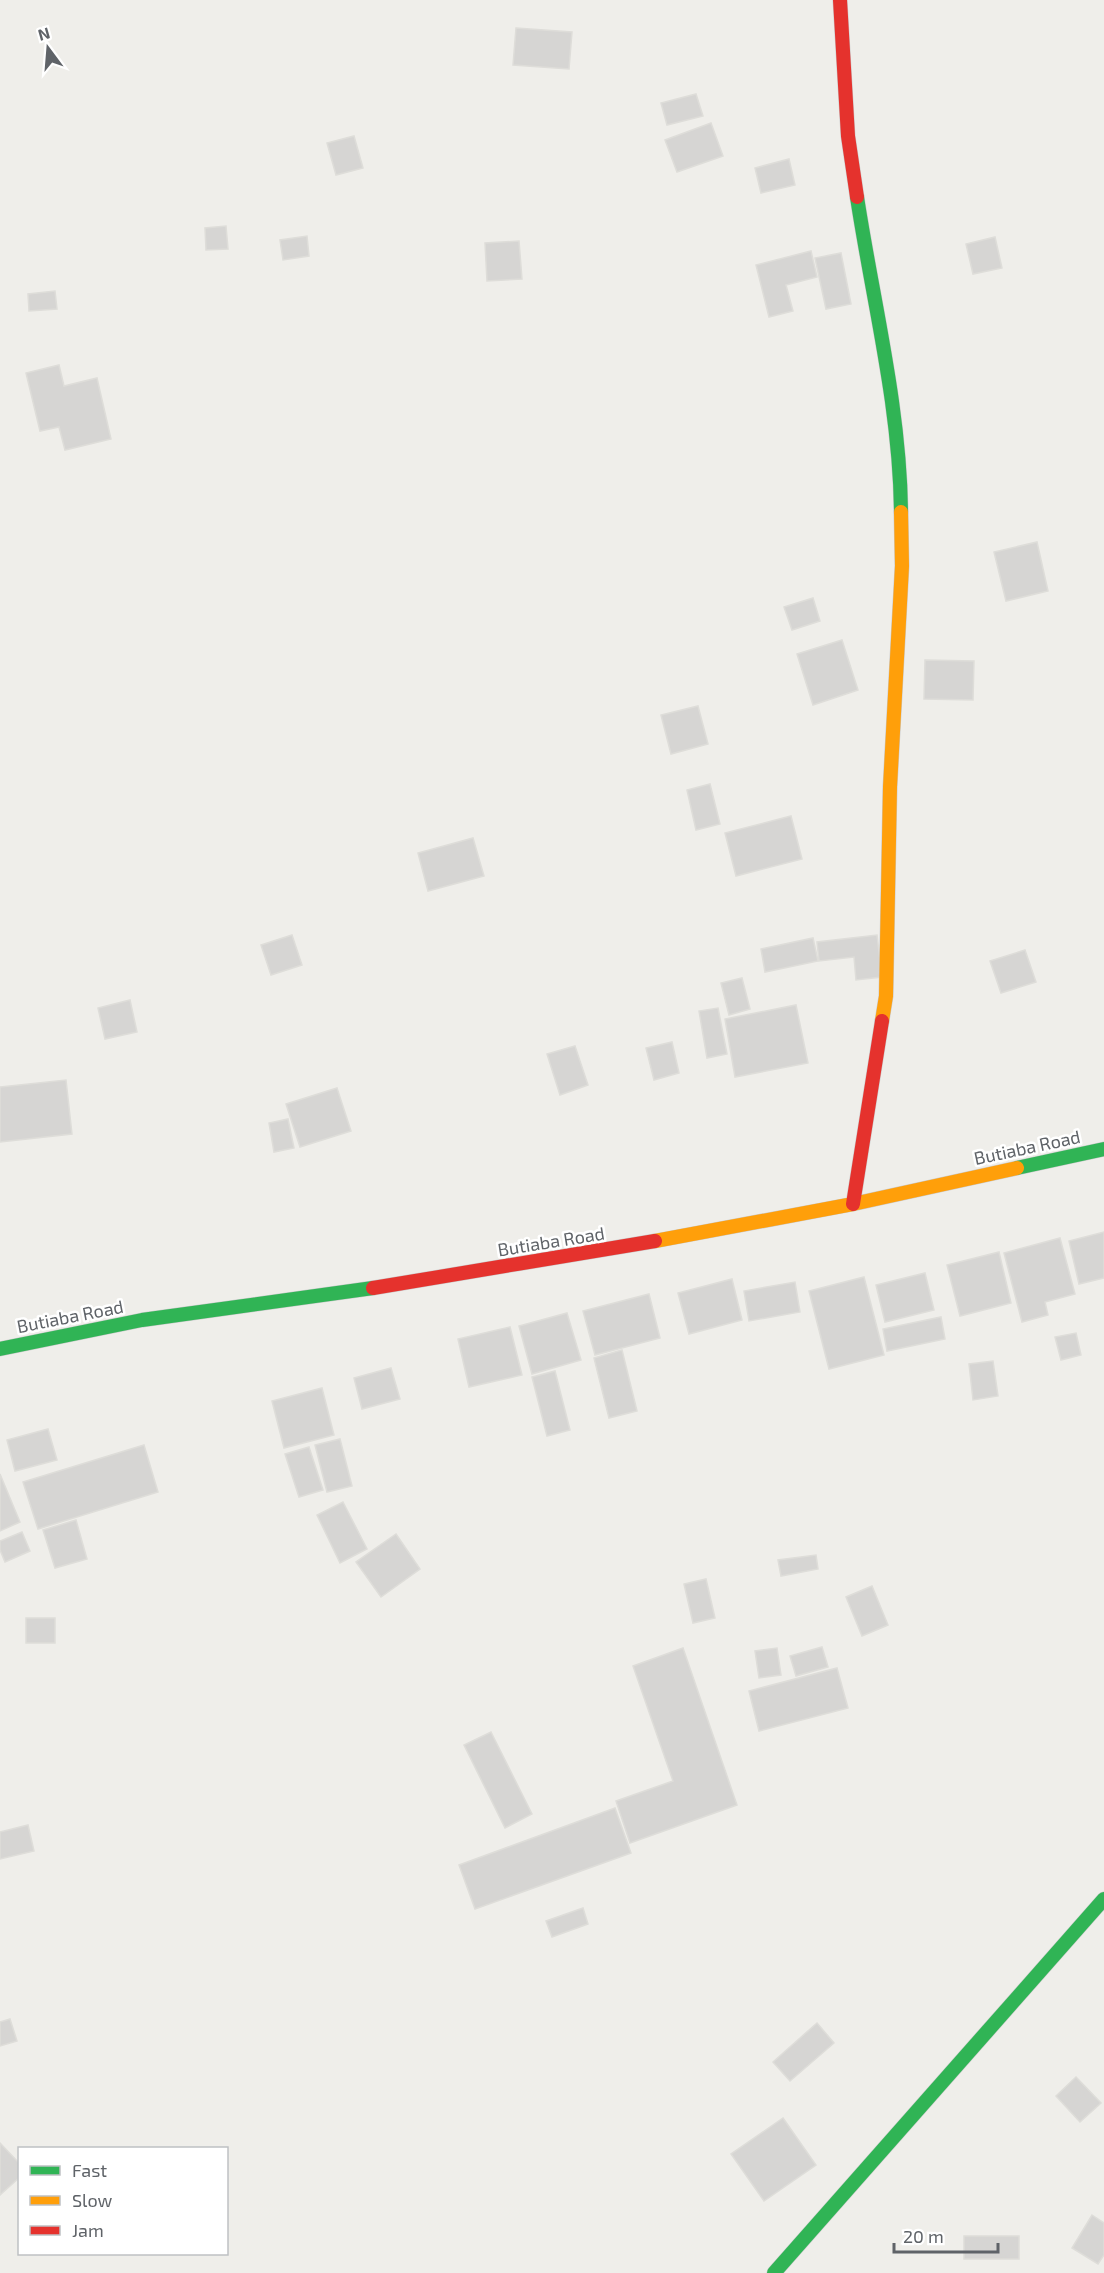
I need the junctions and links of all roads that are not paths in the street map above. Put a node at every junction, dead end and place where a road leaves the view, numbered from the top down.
1 (840, 0) edge
2 (1104, 1149) edge
3 (853, 1204) junction
4 (0, 1349) edge
5 (1104, 1899) edge
6 (774, 2273) edge

1 - 3 street
2 - 3 street, Butiaba Road
3 - 4 street, Butiaba Road
5 - 6 street

